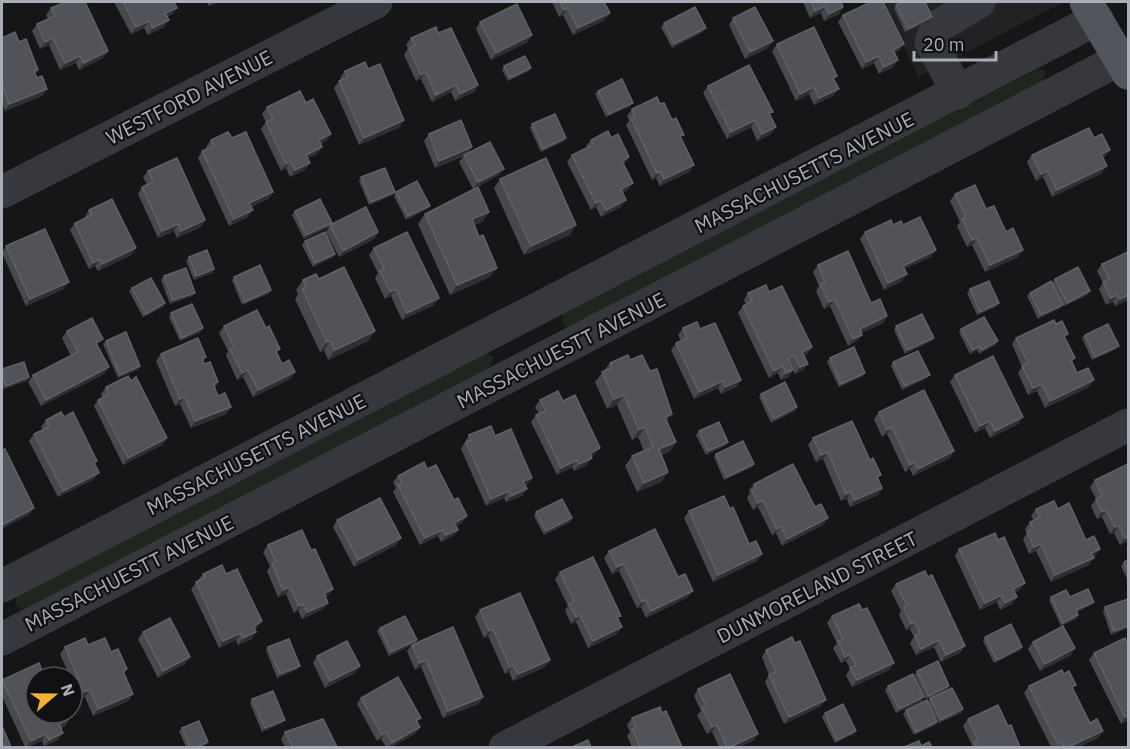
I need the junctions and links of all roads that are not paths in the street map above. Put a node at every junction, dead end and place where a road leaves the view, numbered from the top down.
1 (376, 2) edge
2 (978, 2) edge
3 (1091, 10) edge
4 (1126, 63) edge
5 (958, 93) junction
6 (2, 192) edge
7 (511, 323) junction
8 (531, 365) junction
9 (1128, 425) edge
10 (2, 586) edge
11 (2, 639) edge
12 (505, 747) edge

1 - 6 street, WESTFORD AVENUE
2 - 5 street
3 - 4 main road
3 - 5 street, MASSACHUSETTS AVENUE
4 - 8 street, MASSACHUESTT AVENUE
5 - 7 street, MASSACHUSETTS AVENUE
7 - 8 street
7 - 10 street, MASSACHUSETTS AVENUE
8 - 11 street, MASSACHUESTT AVENUE
9 - 12 street, DUNMORELAND STREET

